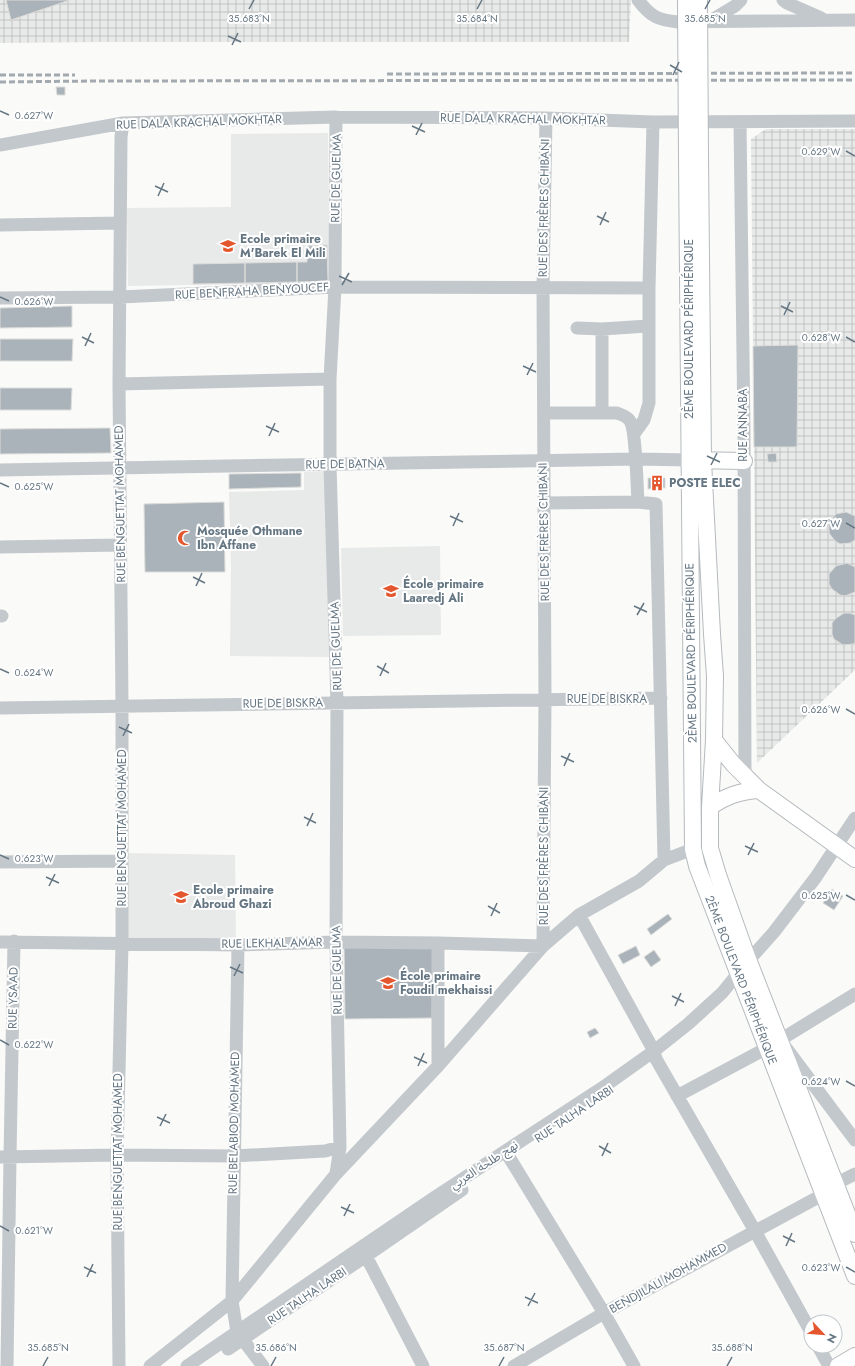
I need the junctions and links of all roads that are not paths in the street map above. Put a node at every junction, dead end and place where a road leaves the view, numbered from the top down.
1 (638, 0) edge
2 (686, 0) edge
3 (699, 0) edge
4 (741, 0) edge
5 (783, 0) edge
6 (824, 20) junction
7 (855, 20) edge
8 (708, 22) junction
9 (336, 117) junction
10 (546, 118) junction
11 (855, 121) edge
12 (653, 122) junction
13 (740, 122) junction
14 (123, 123) junction
15 (0, 145) edge
16 (694, 158) junction
17 (120, 224) junction
18 (0, 225) edge
19 (334, 287) junction
20 (543, 287) junction
21 (649, 288) junction
22 (120, 297) junction
23 (0, 298) edge
24 (648, 326) junction
25 (577, 328) dead end
26 (602, 329) junction
27 (330, 379) junction
28 (119, 384) junction
29 (544, 413) junction
30 (602, 413) junction
31 (634, 434) junction
32 (636, 459) junction
33 (697, 460) junction
34 (544, 461) junction
35 (744, 462) junction
36 (330, 465) junction
37 (119, 468) junction
38 (0, 470) edge
39 (638, 502) junction
40 (545, 504) junction
41 (120, 545) junction
42 (0, 547) edge
43 (661, 698) junction
44 (546, 699) junction
45 (337, 702) junction
46 (122, 706) junction
47 (0, 708) edge
48 (714, 740) junction
49 (745, 776) junction
50 (759, 790) junction
51 (710, 807) junction
52 (855, 818) edge
53 (838, 846) junction
54 (693, 849) junction
55 (855, 859) edge
56 (664, 860) junction
57 (122, 861) junction
58 (0, 862) edge
59 (579, 915) junction
60 (14, 941) junction
61 (0, 942) edge
62 (336, 942) junction
63 (438, 943) junction
64 (122, 944) junction
65 (238, 945) junction
66 (543, 946) junction
67 (745, 971) junction
68 (855, 994) edge
69 (773, 1044) junction
70 (655, 1055) junction
71 (438, 1066) junction
72 (678, 1096) junction
73 (855, 1140) edge
74 (340, 1147) junction
75 (117, 1155) junction
76 (234, 1156) junction
77 (5, 1157) edge
78 (509, 1157) junction
79 (336, 1174) junction
80 (855, 1174) edge
81 (829, 1189) junction
82 (755, 1231) junction
83 (855, 1234) edge
84 (366, 1256) junction
85 (855, 1276) edge
86 (232, 1301) junction
87 (604, 1313) junction
88 (803, 1318) edge
89 (240, 1335) junction
90 (823, 1354) edge
91 (855, 1356) edge
92 (7, 1366) edge
93 (119, 1366) edge
94 (150, 1366) edge
95 (187, 1366) edge
96 (201, 1366) edge
97 (262, 1366) edge
98 (423, 1366) edge
99 (514, 1366) edge
100 (634, 1366) edge
101 (830, 1366) edge
102 (838, 1366) edge

1 - 8 street
2 - 16 main road, 2ÈME BOULEVARD PÉRIPHÉRIQUE, bridge
3 - 16 main road, 2ÈME BOULEVARD PÉRIPHÉRIQUE, bridge
4 - 8 street
5 - 6 street
6 - 7 street
6 - 8 street
9 - 10 street, RUE DALA KRACHAL MOKHTAR
9 - 14 street, RUE DALA KRACHAL MOKHTAR
9 - 19 street, RUE DE GUELMA
10 - 12 street, RUE DALA KRACHAL MOKHTAR
10 - 20 street, RUE DES FRÈRES CHIBANI
11 - 13 street, RUE DALA KRACHAL MOKHTAR
12 - 13 street, RUE DALA KRACHAL MOKHTAR
12 - 21 street
13 - 35 street, RUE ANNABA
14 - 15 street, RUE DALA KRACHAL MOKHTAR
14 - 17 street, RUE BENGUETTAT MOHAMED
16 - 33 main road, 2ÈME BOULEVARD PÉRIPHÉRIQUE
17 - 18 street
17 - 22 street, RUE BENGUETTAT MOHAMED
19 - 20 street, RUE BENFRAHA BENYOUCEF
19 - 22 street, RUE BENFRAHA BENYOUCEF
19 - 27 street, RUE DE GUELMA
20 - 21 street, RUE BENFRAHA BENYOUCEF
20 - 29 street, RUE DES FRÈRES CHIBANI
21 - 24 street
22 - 23 street, RUE BENFRAHA BENYOUCEF
22 - 28 street, RUE BENGUETTAT MOHAMED
24 - 26 street
24 - 31 street
25 - 26 street
26 - 30 street
27 - 28 street
27 - 36 street, RUE DE GUELMA
28 - 37 street, RUE BENGUETTAT MOHAMED
29 - 30 street
29 - 34 street, RUE DES FRÈRES CHIBANI
30 - 31 street
31 - 32 street
32 - 33 street, RUE DE BATNA
32 - 34 street, RUE DE BATNA
32 - 39 street
33 - 35 main road
33 - 48 main road, 2ÈME BOULEVARD PÉRIPHÉRIQUE
33 - 54 main road, 2ÈME BOULEVARD PÉRIPHÉRIQUE
34 - 36 street, RUE DE BATNA
34 - 40 street, RUE DES FRÈRES CHIBANI
35 - 49 street, RUE ANNABA
36 - 37 street, RUE DE BATNA
36 - 45 street, RUE DE GUELMA
37 - 38 street, RUE DE BATNA
37 - 41 street, RUE BENGUETTAT MOHAMED
39 - 40 street
39 - 43 street
40 - 44 street, RUE DES FRÈRES CHIBANI
41 - 42 street
41 - 46 street, RUE BENGUETTAT MOHAMED
43 - 44 street, RUE DE BISKRA
43 - 56 street
44 - 45 street, RUE DE BISKRA
44 - 66 street, RUE DES FRÈRES CHIBANI
45 - 46 street, RUE DE BISKRA
45 - 62 street, RUE DE GUELMA
46 - 47 street, RUE DE BISKRA
46 - 57 street, RUE BENGUETTAT MOHAMED
48 - 49 main road
48 - 51 main road, 2ÈME BOULEVARD PÉRIPHÉRIQUE
49 - 50 main road
50 - 51 main road
50 - 53 main road
51 - 67 main road, 2ÈME BOULEVARD PÉRIPHÉRIQUE
52 - 53 street
53 - 55 main road
53 - 67 street
54 - 56 street
54 - 67 main road, 2ÈME BOULEVARD PÉRIPHÉRIQUE
56 - 59 street
57 - 58 street
57 - 64 street, RUE BENGUETTAT MOHAMED
59 - 66 street
59 - 70 street
60 - 61 street, RUE LEKHAL AMAR
60 - 64 street, RUE LEKHAL AMAR
60 - 77 street, RUE YSAAD
62 - 63 street, RUE LEKHAL AMAR
62 - 65 street, RUE LEKHAL AMAR
62 - 74 street, RUE DE GUELMA
63 - 66 street, RUE LEKHAL AMAR
63 - 71 street
64 - 65 street, RUE LEKHAL AMAR
64 - 75 street, RUE BENGUETTAT MOHAMED
65 - 76 street, RUE BELABIOD MOHAMED
66 - 71 street
67 - 69 main road, 2ÈME BOULEVARD PÉRIPHÉRIQUE
67 - 70 street, نهج طلحة العربي
68 - 69 street
69 - 72 street
69 - 73 street
69 - 81 main road, 2ÈME BOULEVARD PÉRIPHÉRIQUE
70 - 72 street
70 - 78 street, RUE TALHA LARBI
70 - 89 street, نهج طلحة العربي
71 - 79 street
72 - 82 street
74 - 76 street
74 - 79 street, RUE DE GUELMA
75 - 76 street
75 - 77 street
75 - 93 street, RUE BENGUETTAT MOHAMED
76 - 86 street, RUE BELABIOD MOHAMED
77 - 92 street, RUE YSAAD
78 - 84 street, RUE TALHA LARBI
78 - 87 street
79 - 86 street
80 - 81 street, BENDJILALI MOHAMMED
81 - 82 street, BENDJILALI MOHAMMED
81 - 83 main road, 2ÈME BOULEVARD PÉRIPHÉRIQUE
81 - 85 main road, 2ÈME BOULEVARD PÉRIPHÉRIQUE
82 - 87 street, BENDJILALI MOHAMMED
82 - 88 street
84 - 89 street, RUE TALHA LARBI
84 - 98 street
86 - 89 street, RUE BELABIOD MOHAMED
86 - 94 street
87 - 99 street, BENDJILALI MOHAMMED
87 - 100 street
89 - 95 street, نهج طلحة العربي
89 - 96 street, RUE TALHA LARBI
89 - 97 street
90 - 101 street
91 - 102 main road

